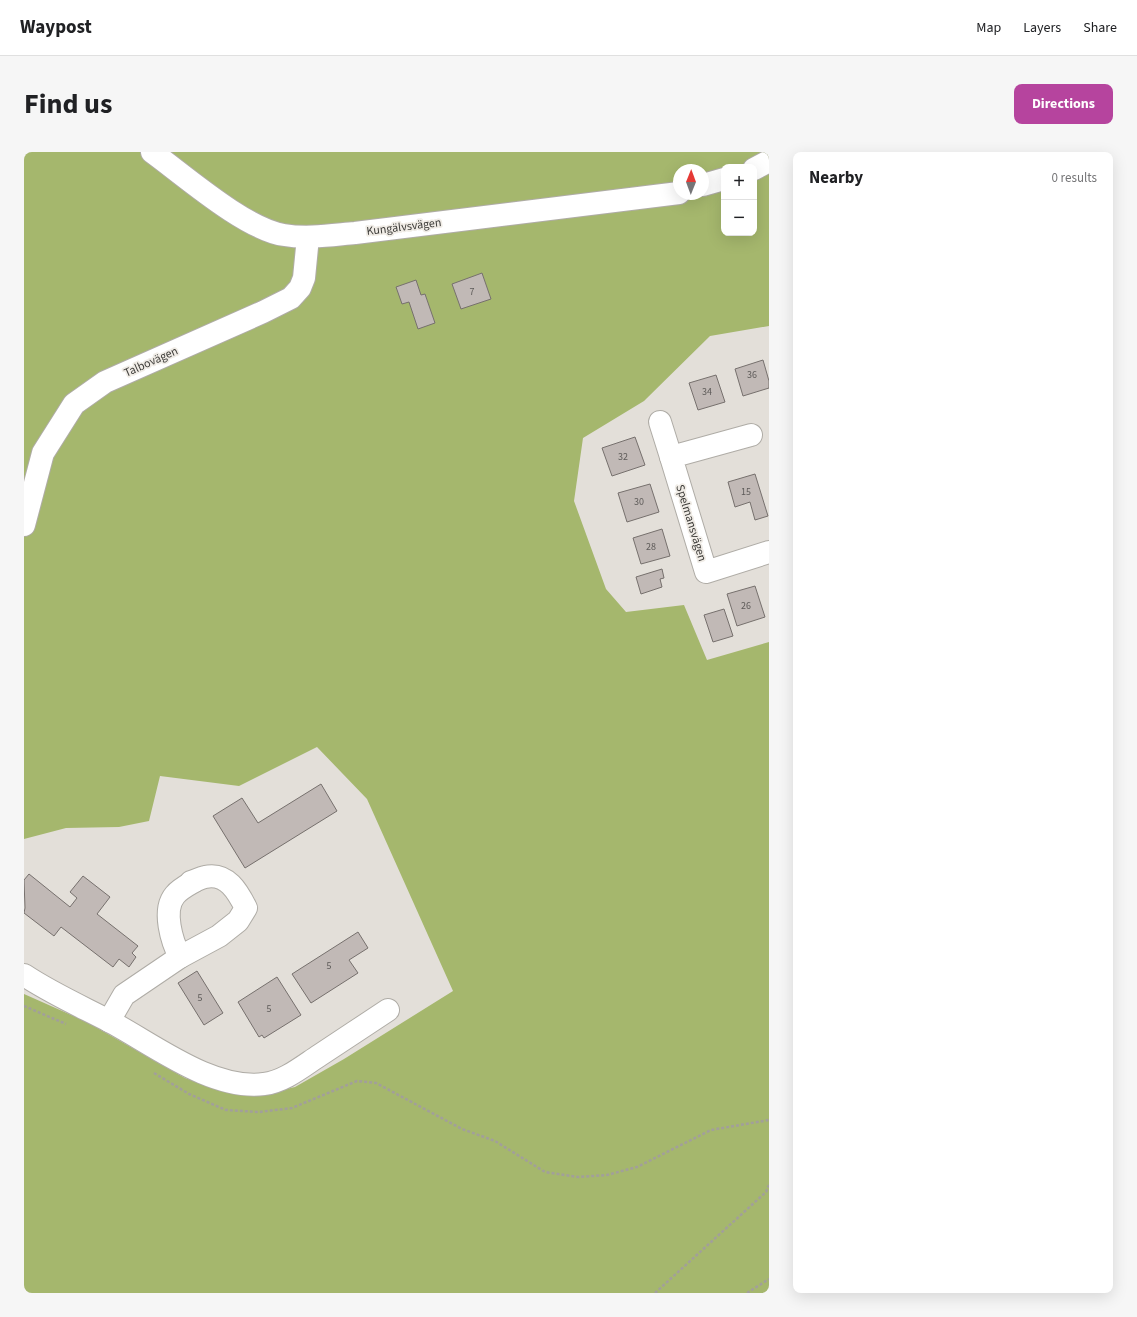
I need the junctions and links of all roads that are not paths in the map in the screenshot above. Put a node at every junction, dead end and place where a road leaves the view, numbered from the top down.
1 (152, 152) edge
2 (769, 161) edge
3 (757, 167) edge
4 (721, 180) edge
5 (709, 184) edge
6 (673, 194) edge
7 (308, 237) junction
8 (660, 422) dead end
9 (751, 435) dead end
10 (671, 457) junction
11 (24, 525) edge
12 (769, 552) edge
13 (180, 958) junction
14 (24, 975) edge
15 (388, 1010) dead end
16 (109, 1021) junction

1 - 7 street, Kungälvsvägen
2 - 3 street
4 - 5 street
6 - 7 street, Kungälvsvägen
7 - 11 street, Talbovägen
8 - 10 street, Spelmansvägen
9 - 10 street
10 - 12 street, Spelmansvägen
13 - 13 street
13 - 16 street
14 - 16 street
15 - 16 street

